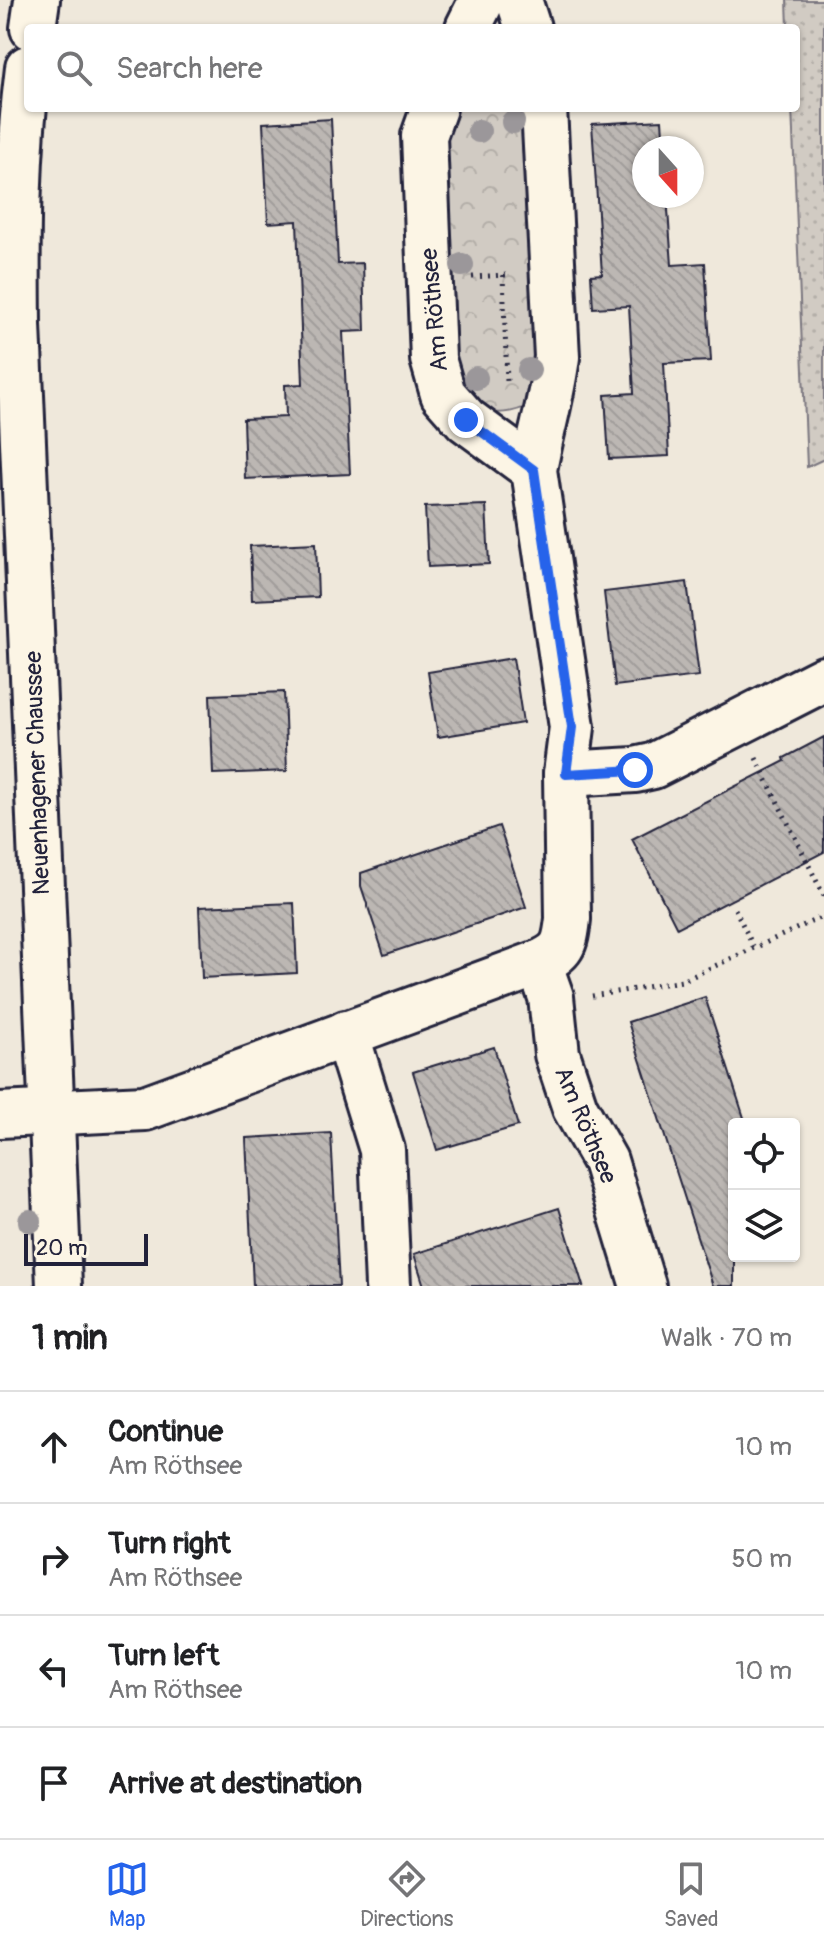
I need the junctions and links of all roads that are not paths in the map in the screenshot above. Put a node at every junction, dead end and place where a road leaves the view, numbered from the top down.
1 (37, 0) edge
2 (482, 0) edge
3 (519, 0) edge
4 (34, 24) edge
5 (470, 24) edge
6 (527, 24) edge
7 (24, 101) edge
8 (433, 112) edge
9 (544, 112) edge
10 (534, 470) junction
11 (824, 679) edge
12 (566, 774) junction
13 (545, 980) junction
14 (346, 1033) junction
15 (51, 1111) junction
16 (0, 1115) edge
17 (59, 1286) edge
18 (388, 1286) edge
19 (643, 1286) edge

1 - 4 street
2 - 5 street
3 - 6 street
7 - 15 street, Neuenhagener Chaussee
8 - 10 street, Am Röthsee
9 - 10 street
10 - 12 street
11 - 12 street
12 - 13 street
13 - 14 street
13 - 19 street, Am Röthsee
14 - 15 street
14 - 18 street
15 - 16 street
15 - 17 street, Neuenhagener Chaussee

